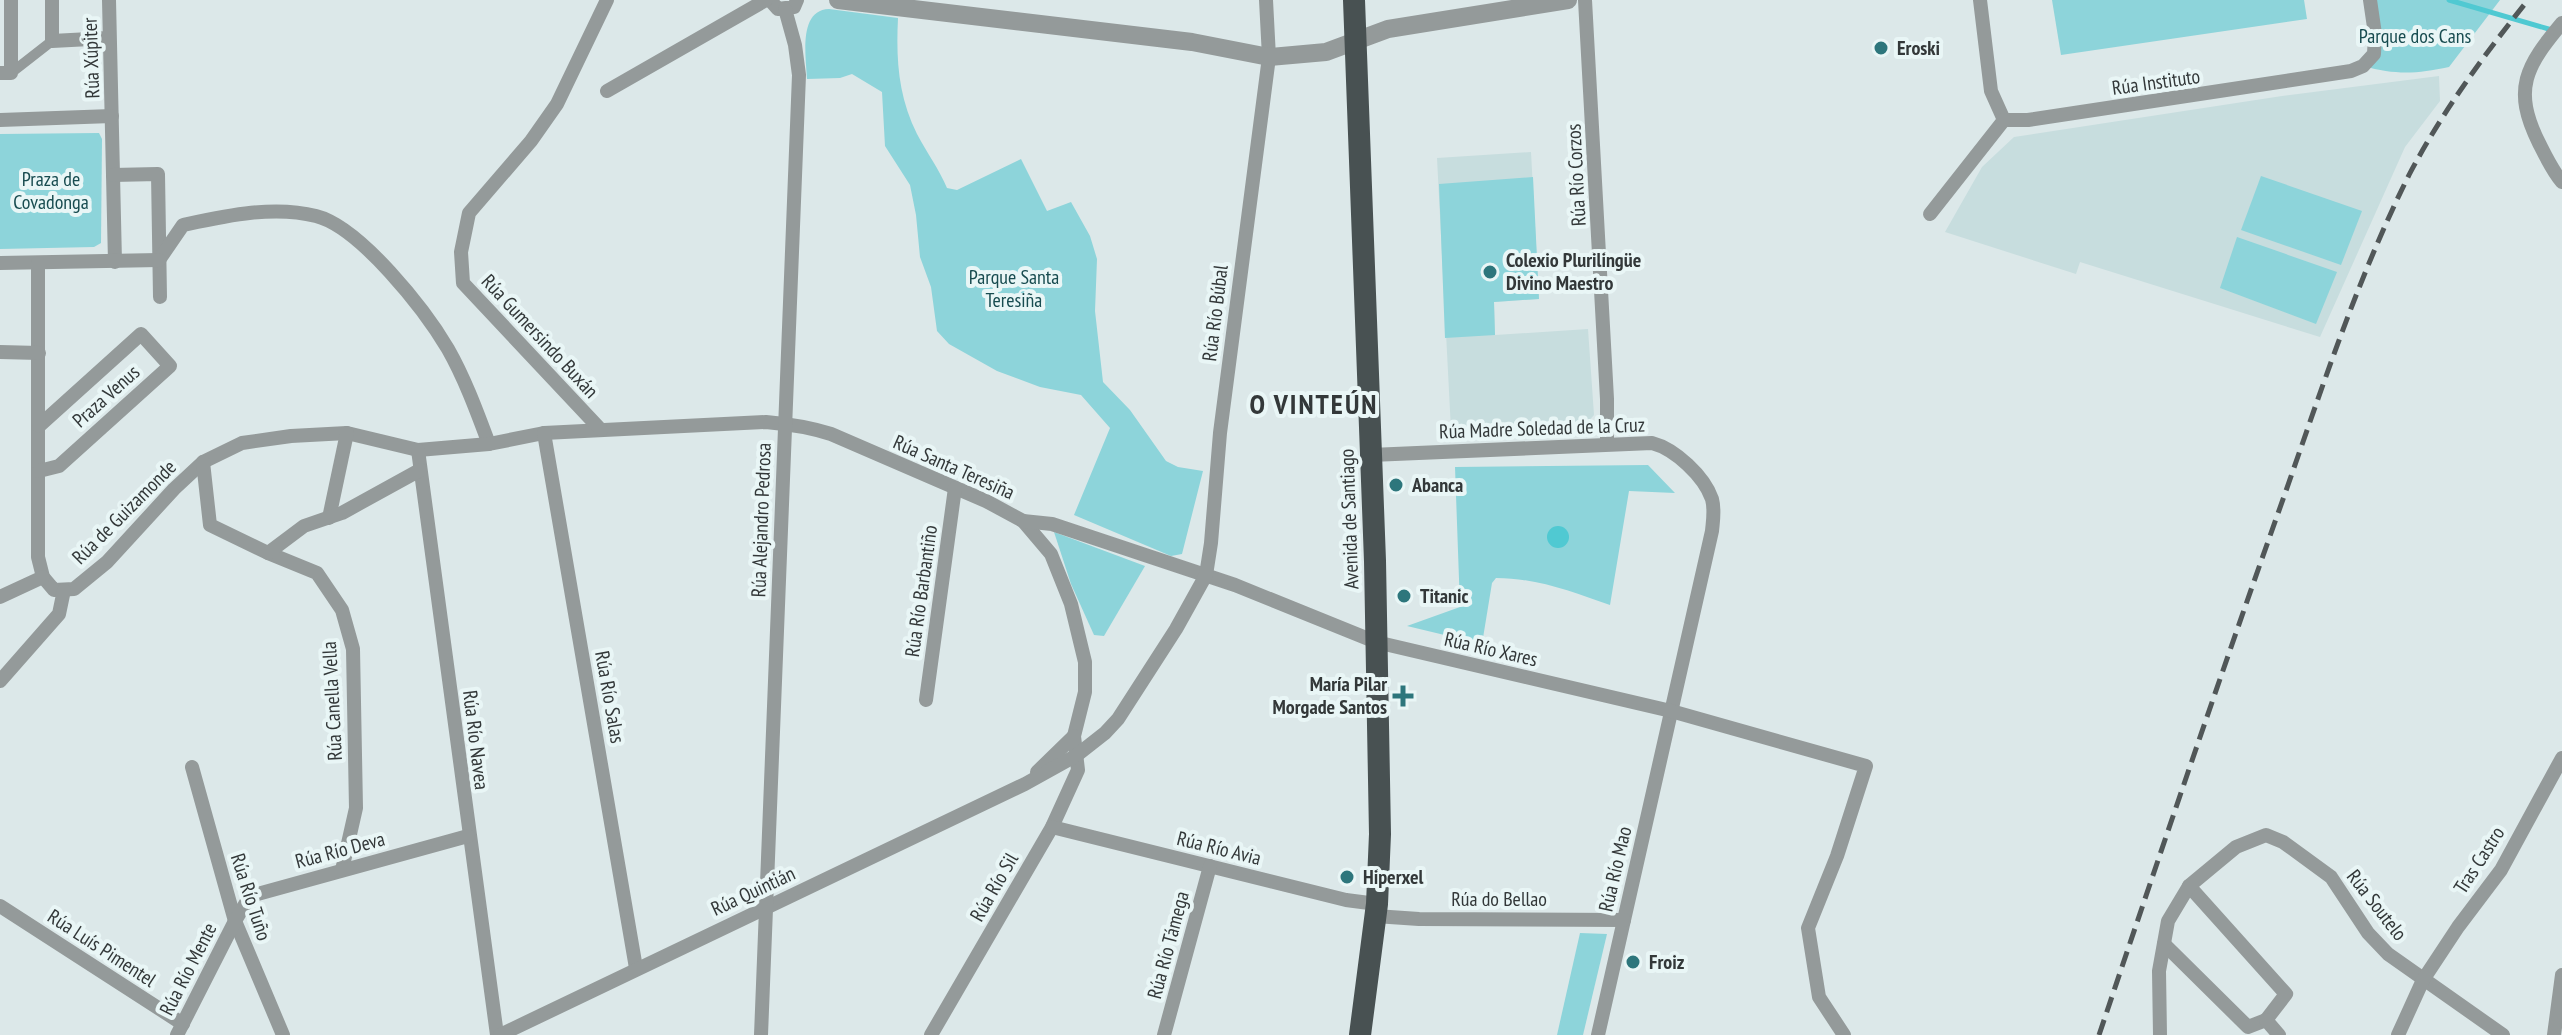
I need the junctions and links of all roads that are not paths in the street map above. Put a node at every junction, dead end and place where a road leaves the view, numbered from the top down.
1 (11, 0) edge
2 (52, 0) edge
3 (109, 0) edge
4 (607, 0) edge
5 (768, 0) edge
6 (838, 0) edge
7 (1266, 0) edge
8 (1354, 0) edge
9 (1568, 0) edge
10 (1585, 0) edge
11 (1980, 0) edge
12 (2370, 0) edge
13 (791, 4) edge
14 (2562, 23) edge
15 (109, 38) junction
16 (1356, 40) junction
17 (52, 41) junction
18 (1269, 57) junction
19 (5, 73) edge
20 (607, 91) dead end
21 (112, 116) junction
22 (0, 120) edge
23 (2004, 120) junction
24 (113, 175) junction
25 (2562, 182) edge
26 (1930, 214) dead end
27 (159, 260) junction
28 (115, 262) junction
29 (0, 263) edge
30 (38, 263) junction
31 (160, 297) dead end
32 (0, 352) edge
33 (39, 353) junction
34 (785, 424) junction
35 (39, 426) junction
36 (601, 430) junction
37 (347, 433) junction
38 (544, 433) junction
39 (489, 444) junction
40 (1607, 444) junction
41 (418, 450) junction
42 (1371, 455) junction
43 (203, 462) junction
44 (420, 470) junction
45 (39, 471) junction
46 (955, 488) junction
47 (329, 518) junction
48 (1023, 521) junction
49 (268, 553) junction
50 (1206, 575) junction
51 (43, 577) junction
52 (64, 590) junction
53 (0, 597) edge
54 (1376, 642) junction
55 (0, 681) edge
56 (926, 700) dead end
57 (1671, 711) junction
58 (1074, 736) junction
59 (1077, 755) junction
60 (2562, 758) edge
61 (192, 767) dead end
62 (1025, 784) junction
63 (1052, 827) junction
64 (468, 836) junction
65 (1210, 866) junction
66 (342, 870) junction
67 (2189, 886) junction
68 (0, 906) edge
69 (765, 907) junction
70 (1376, 910) junction
71 (1624, 920) junction
72 (235, 921) junction
73 (2164, 944) junction
74 (636, 968) junction
75 (2562, 975) edge
76 (2423, 980) junction
77 (2266, 1020) junction
78 (180, 1029) edge
79 (283, 1035) edge
80 (498, 1035) edge
81 (761, 1035) edge
82 (931, 1035) edge
83 (1164, 1035) edge
84 (1360, 1035) edge
85 (1598, 1035) edge
86 (1844, 1035) edge
87 (2160, 1035) edge
88 (2279, 1035) edge
89 (2398, 1035) edge
90 (2503, 1035) edge
91 (2554, 1035) edge

1 - 19 street
2 - 17 street
3 - 15 street, Rúa Xúpiter
4 - 36 street, Rúa Gumersindo Buxán
5 - 13 street
5 - 20 street
6 - 18 street
7 - 18 street, Rúa Río Búbal
8 - 16 highway, Avenida de Santiago
9 - 16 street
10 - 40 street, Rúa Río Corzos
11 - 23 street
12 - 23 street, Rúa Instituto
13 - 34 street, Rúa Alejandro Pedrosa
14 - 25 street
15 - 17 street
15 - 21 street, Rúa Xúpiter
16 - 18 street
16 - 42 highway, Avenida de Santiago
17 - 19 street
18 - 50 street, Rúa Río Búbal
21 - 22 street
21 - 24 street
23 - 26 street
24 - 27 street
24 - 28 street
27 - 28 street
27 - 31 street
27 - 39 street
28 - 30 street
29 - 30 street
30 - 33 street, Rúa de Guizamonde
32 - 33 street
33 - 35 street, Rúa de Guizamonde
34 - 36 street, Rúa de Guizamonde
34 - 46 street, Rúa Santa Teresiña
34 - 69 street, Rúa Alejandro Pedrosa
35 - 45 street, Rúa de Guizamonde
35 - 45 street, Praza Venus
36 - 38 street, Rúa de Guizamonde
37 - 41 street, Rúa de Guizamonde
37 - 43 street, Rúa de Guizamonde
37 - 47 street
38 - 39 street, Rúa de Guizamonde
38 - 74 street, Rúa Río Salas
39 - 41 street, Rúa de Guizamonde
40 - 42 street, Rúa Madre Soledad de la Cruz
40 - 57 street, Rúa Madre Soledad de la Cruz
41 - 44 street, Rúa Río Navea
42 - 54 highway, Avenida de Santiago
43 - 49 street, Rúa Canella Vella
43 - 52 street, Rúa de Guizamonde
44 - 47 street
44 - 64 street, Rúa Río Navea
45 - 51 street, Rúa de Guizamonde
46 - 48 street, Rúa Santa Teresiña
46 - 56 street, Rúa Río Barbantiño
47 - 49 street
48 - 50 street, Rúa Río Xares
48 - 58 street, Rúa Santa Teresiña
49 - 66 street, Rúa Canella Vella
50 - 54 street, Rúa Río Xares
50 - 59 street
51 - 52 street, Rúa de Guizamonde
51 - 53 street
52 - 55 street
54 - 57 street, Rúa Río Xares
54 - 70 highway, Avenida de Santiago
57 - 71 street, Rúa Río Mao
57 - 86 street, Rúa Río Xares
58 - 59 street, Rúa Río Sil
58 - 62 street, Rúa Quintián
59 - 62 street, Rúa Quintián
59 - 63 street, Rúa Río Sil
60 - 76 street, Tras Castro
61 - 72 street, Rúa Río Tuño
62 - 69 street, Rúa Quintián
63 - 65 street, Rúa Río Avia
63 - 82 street, Rúa Río Sil
64 - 66 street, Rúa Río Deva
64 - 80 street, Rúa Río Navea
65 - 70 street, Rúa Río Avia
65 - 83 street, Rúa Río Támega
66 - 72 street, Rúa Río Deva
67 - 73 street, Rúa Soutelo
67 - 76 street, Rúa Soutelo
67 - 77 street
68 - 78 street, Rúa Luís Pimentel
69 - 74 street, Rúa Quintián
69 - 81 street, Rúa Alejandro Pedrosa
70 - 71 street, Rúa do Bellao
70 - 84 highway, Avenida de Santiago
71 - 85 street, Rúa Río Mao
72 - 78 street, Rúa Río Mente
72 - 79 street, Rúa Río Tuño
73 - 77 street
73 - 87 street, Rúa Soutelo
74 - 80 street, Rúa Quintián
75 - 91 street
76 - 89 street, Tras Castro
76 - 90 street
77 - 88 street

